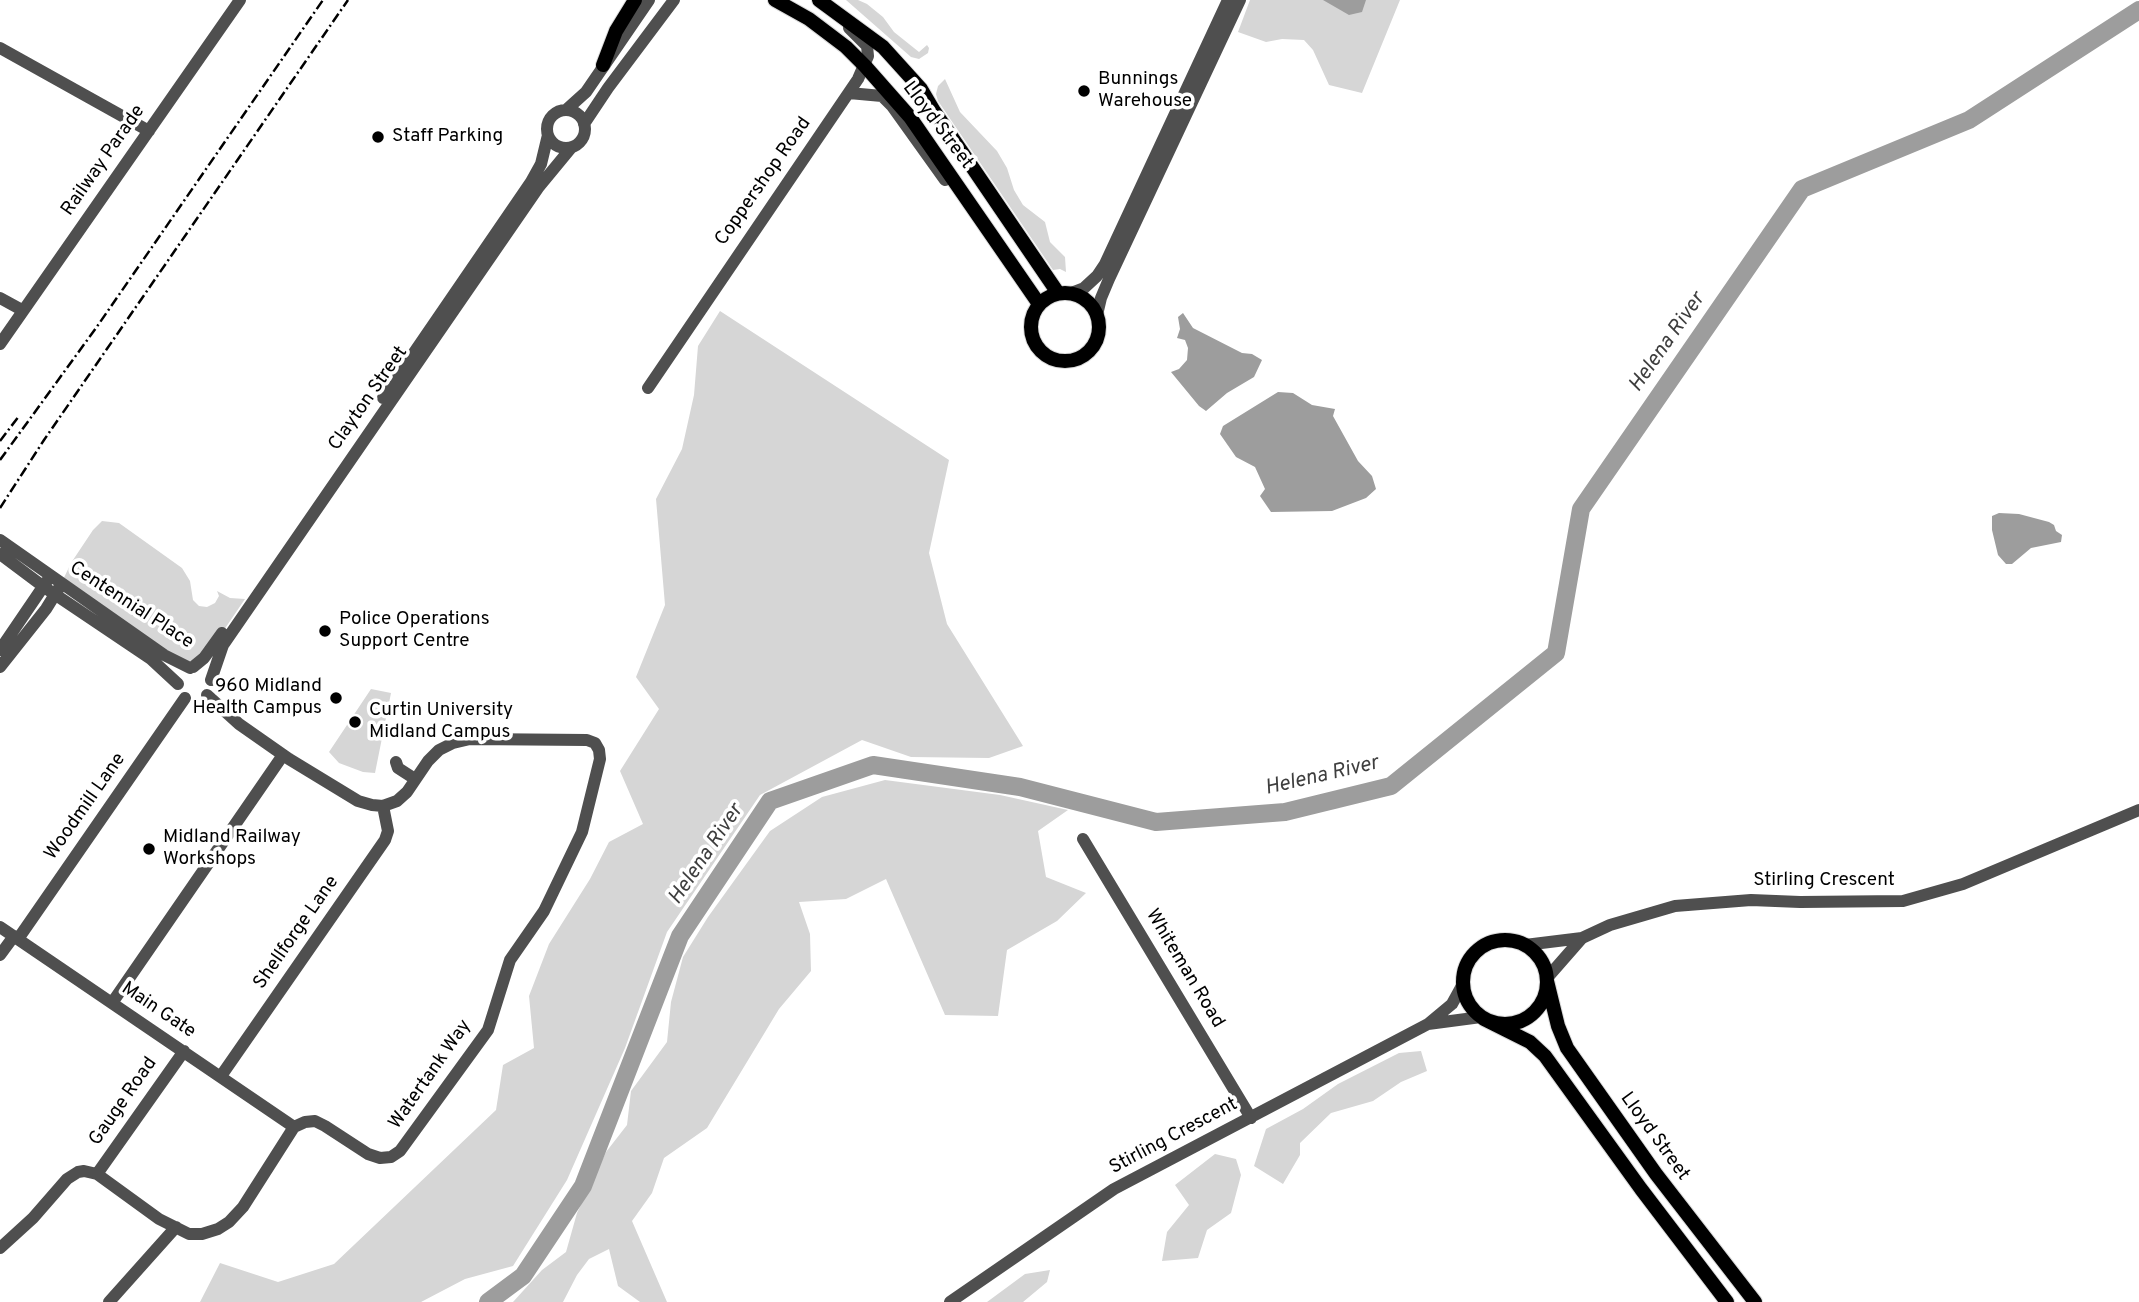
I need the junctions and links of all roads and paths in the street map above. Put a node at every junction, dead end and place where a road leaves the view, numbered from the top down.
1 (240, 0) edge
2 (635, 0) edge
3 (649, 0) edge
4 (674, 0) edge
5 (775, 0) edge
6 (1228, 0) edge
7 (1240, 0) edge
8 (821, 1) edge
9 (0, 48) edge
10 (603, 65) junction
11 (866, 65) junction
12 (849, 93) junction
13 (566, 110) junction
14 (584, 124) junction
15 (149, 131) junction
16 (548, 135) junction
17 (571, 148) junction
18 (968, 201) junction
19 (1065, 293) junction
20 (0, 298) edge
21 (1039, 304) junction
22 (22, 310) junction
23 (1097, 315) junction
24 (0, 344) edge
25 (648, 388) dead end
26 (0, 540) edge
27 (0, 554) edge
28 (47, 581) junction
29 (58, 589) junction
30 (0, 650) edge
31 (0, 667) edge
32 (192, 667) junction
33 (211, 680) junction
34 (178, 684) junction
35 (207, 695) junction
36 (185, 698) junction
37 (283, 755) junction
38 (396, 762) dead end
39 (415, 779) junction
40 (383, 806) junction
41 (2139, 810) edge
42 (1083, 839) dead end
43 (0, 926) edge
44 (16, 937) junction
45 (1582, 938) junction
46 (1525, 945) junction
47 (0, 955) edge
48 (1547, 979) junction
49 (1464, 984) junction
50 (112, 1003) junction
51 (1483, 1018) junction
52 (1427, 1024) junction
53 (184, 1051) junction
54 (221, 1076) junction
55 (1251, 1118) junction
56 (294, 1127) junction
57 (97, 1174) junction
58 (176, 1227) junction
59 (0, 1248) edge
60 (109, 1302) edge
61 (950, 1302) edge
62 (1727, 1302) edge
63 (1755, 1302) edge

1 - 15 street, Railway Parade
2 - 10 main road
3 - 10 street
4 - 14 street
5 - 11 main road, Lloyd Street
6 - 19 street
7 - 23 street
8 - 11 street
8 - 19 main road, Lloyd Street
9 - 15 street
10 - 13 street
11 - 12 street, Coppershop Road
11 - 18 main road, Lloyd Street
12 - 18 street
12 - 25 street, Coppershop Road
13 - 14 street
13 - 16 street
14 - 17 street
15 - 22 street, Railway Parade
16 - 17 street
16 - 32 street, Clayton Street
17 - 33 street, Clayton Street
18 - 21 main road, Lloyd Street
19 - 21 main road
19 - 23 main road
20 - 22 street
21 - 23 main road
22 - 24 street, Railway Parade
26 - 28 street
27 - 28 street
28 - 29 street, Centennial Place
28 - 30 street
29 - 31 street
29 - 32 street, Centennial Place
29 - 34 street, Centennial Place
32 - 33 street
32 - 34 street
33 - 35 street
34 - 36 street
35 - 36 street
35 - 37 street
36 - 44 street, Woodmill Lane
37 - 40 street
37 - 50 street
38 - 39 street
39 - 40 street
39 - 56 street, Watertank Way
40 - 54 street, Shellforge Lane
41 - 45 street, Stirling Crescent
42 - 55 street, Whiteman Road
43 - 44 street, Main Gate
44 - 47 street, Woodmill Lane
44 - 50 street, Main Gate
45 - 46 street, Stirling Crescent
45 - 48 street, Stirling Crescent
46 - 48 main road
46 - 49 main road
48 - 51 main road
48 - 63 main road, Lloyd Street
49 - 51 main road
49 - 52 street, Stirling Crescent
50 - 53 street, Main Gate
51 - 52 street, Stirling Crescent
51 - 62 main road
52 - 55 street, Stirling Crescent
53 - 54 street, Main Gate
53 - 57 street, Gauge Road
54 - 56 street, Main Gate
55 - 61 street, Stirling Crescent
56 - 58 street
57 - 58 street
57 - 59 street
58 - 60 street

